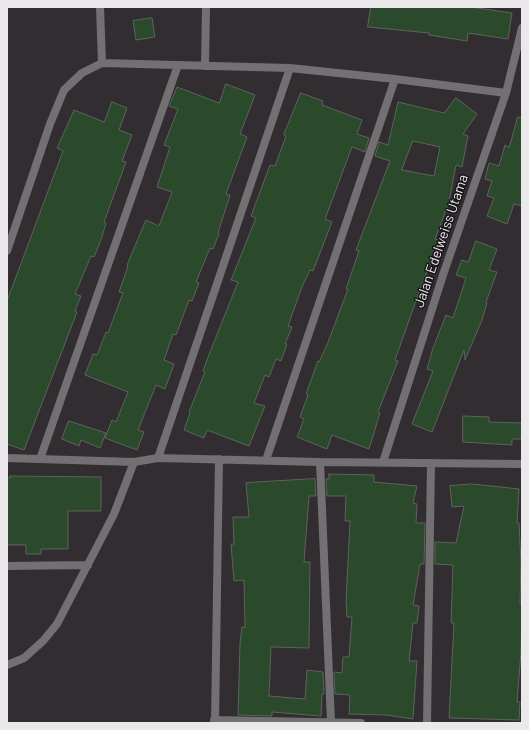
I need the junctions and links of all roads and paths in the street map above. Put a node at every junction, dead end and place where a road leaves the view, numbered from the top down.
1 (100, 7) edge
2 (206, 7) edge
3 (522, 28) edge
4 (102, 63) junction
5 (178, 65) junction
6 (205, 66) junction
7 (290, 68) junction
8 (395, 79) junction
9 (506, 93) junction
10 (10, 235) edge
11 (7, 251) edge
12 (7, 458) edge
13 (158, 458) junction
14 (40, 459) junction
15 (219, 459) junction
16 (266, 460) junction
17 (134, 462) junction
18 (320, 462) junction
19 (383, 462) junction
20 (431, 463) junction
21 (522, 464) edge
22 (88, 565) junction
23 (7, 566) edge
24 (7, 664) edge
25 (215, 722) edge
26 (331, 722) junction
27 (361, 723) edge
28 (426, 723) edge

1 - 4 street
2 - 6 street
3 - 9 street, Jalan Edelweiss Utama
4 - 5 street
4 - 10 street
5 - 6 street
5 - 14 street
6 - 7 street
7 - 8 street
7 - 13 street
8 - 9 street
8 - 16 street
9 - 19 street, Jalan Edelweiss Utama
10 - 11 street
12 - 14 street
13 - 15 street
13 - 17 street
14 - 17 street
15 - 16 street
15 - 25 street
16 - 18 street
17 - 22 street
18 - 19 street
18 - 26 street
19 - 20 street
20 - 21 street
20 - 28 street
22 - 23 street
22 - 24 street
25 - 26 street
26 - 27 street

